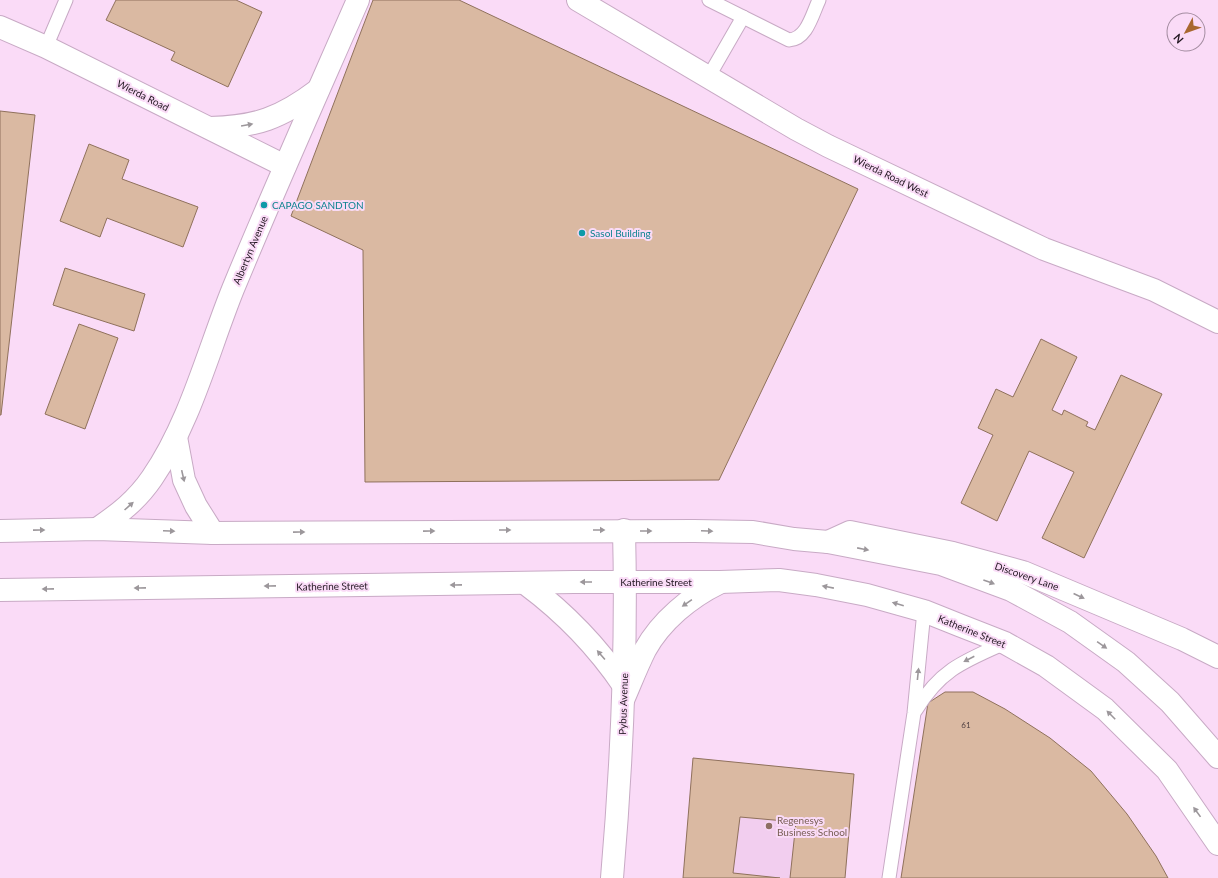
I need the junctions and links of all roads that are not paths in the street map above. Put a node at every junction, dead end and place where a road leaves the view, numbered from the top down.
1 (358, 0) edge
2 (578, 0) edge
3 (709, 0) edge
4 (819, 0) edge
5 (64, 1) edge
6 (743, 17) junction
7 (0, 27) edge
8 (46, 46) junction
9 (709, 76) junction
10 (318, 90) junction
11 (208, 128) junction
12 (285, 166) junction
13 (1218, 322) edge
14 (176, 437) junction
15 (97, 529) junction
16 (624, 530) junction
17 (0, 531) edge
18 (213, 533) junction
19 (828, 542) junction
20 (625, 582) junction
21 (720, 582) junction
22 (526, 584) junction
23 (0, 590) edge
24 (924, 611) junction
25 (1182, 639) junction
26 (1005, 643) junction
27 (1218, 656) edge
28 (1218, 666) edge
29 (624, 693) junction
30 (914, 713) junction
31 (1218, 757) edge
32 (1218, 844) edge
33 (612, 878) edge
34 (889, 878) edge

1 - 10 main road, Albertyn Avenue
2 - 9 main road, Wierda Road West
3 - 6 lane
4 - 6 lane
5 - 8 lane
6 - 9 lane
7 - 8 main road, Wierda Road
8 - 11 main road, Wierda Road
9 - 13 main road, Wierda Road West
11 -> 10 main road
10 - 12 main road, Albertyn Avenue
11 - 12 main road, Wierda Road
12 - 14 main road, Albertyn Avenue
15 -> 14 main road, Albertyn Avenue
14 -> 18 main road
17 -> 15 main road
15 -> 18 main road
18 -> 16 main road
16 -> 19 main road
16 - 20 main road, Pybus Avenue
19 -> 25 main road, Discovery Lane
19 -> 31 main road
20 - 21 main road, Katherine Street
20 -> 22 main road, Katherine Street
20 - 29 main road, Pybus Avenue
24 -> 21 main road, Katherine Street
21 -> 29 main road
22 -> 23 main road, Katherine Street
29 -> 22 main road
24 - 26 main road, Katherine Street
30 -> 24 lane
25 - 27 main road, Discovery Lane
25 - 28 lane
26 -> 30 lane
32 -> 26 main road, Katherine Street
29 - 33 main road, Pybus Avenue
30 - 34 lane

